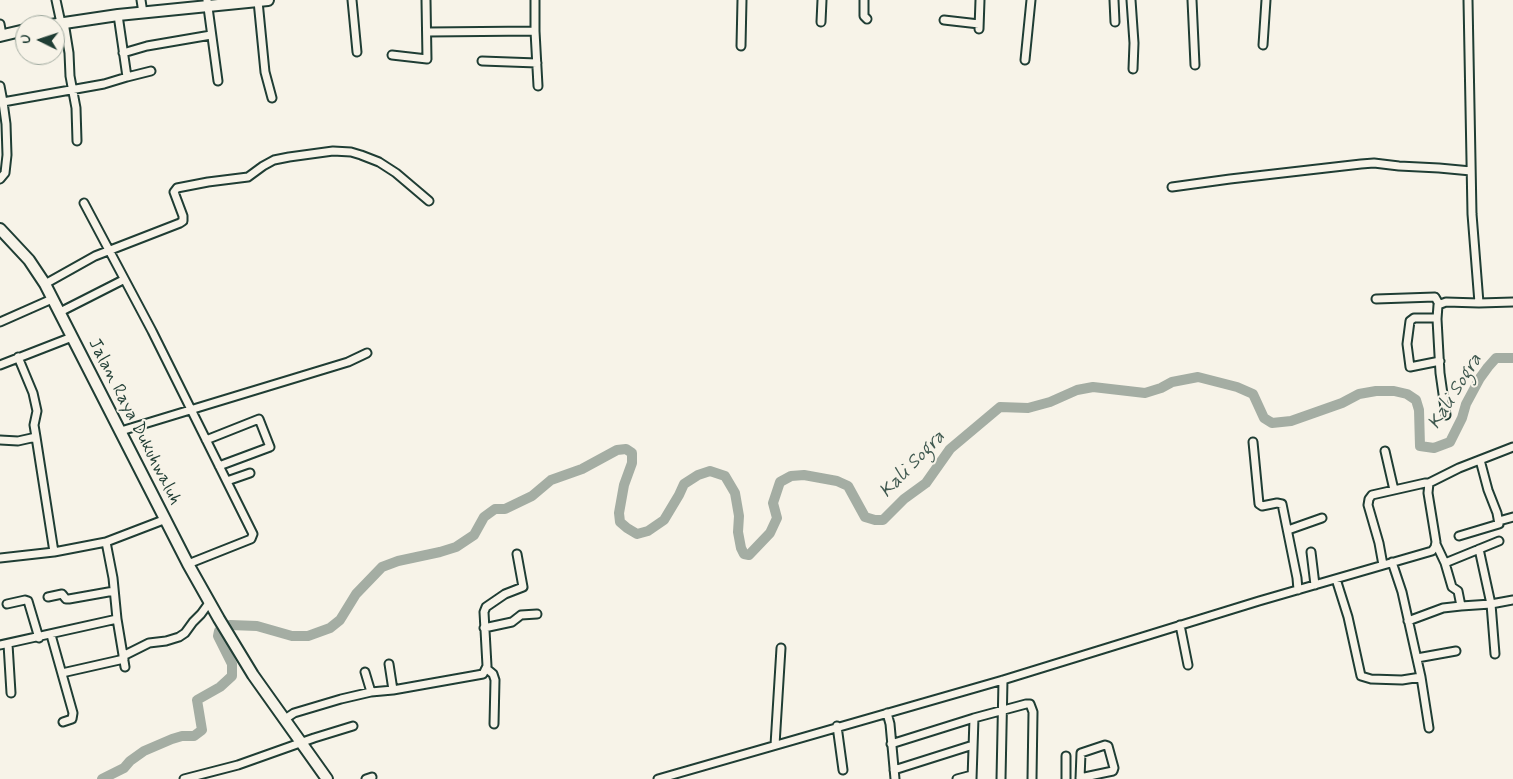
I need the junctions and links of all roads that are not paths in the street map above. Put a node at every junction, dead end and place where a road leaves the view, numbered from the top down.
1 (56, 0) edge
2 (141, 0) edge
3 (352, 0) edge
4 (426, 0) edge
5 (535, 0) edge
6 (742, 0) edge
7 (822, 0) edge
8 (864, 0) edge
9 (980, 0) edge
10 (1031, 0) edge
11 (1114, 0) edge
12 (1131, 0) edge
13 (1192, 0) edge
14 (1266, 0) edge
15 (1468, 0) edge
16 (263, 1) edge
17 (207, 3) edge
18 (143, 13) junction
19 (58, 15) edge
20 (118, 15) junction
21 (867, 20) dead end
22 (944, 20) dead end
23 (65, 22) edge
24 (821, 22) dead end
25 (1114, 22) dead end
26 (0, 24) edge
27 (535, 31) junction
28 (15, 32) edge
29 (428, 32) junction
30 (212, 35) junction
31 (1, 36) edge
32 (65, 40) edge
33 (1264, 45) dead end
34 (741, 46) dead end
35 (357, 52) dead end
36 (123, 53) junction
37 (392, 55) dead end
38 (1024, 60) dead end
39 (482, 61) dead end
40 (536, 63) junction
41 (1194, 66) dead end
42 (1133, 70) dead end
43 (152, 72) dead end
44 (127, 77) junction
45 (218, 81) dead end
46 (0, 86) edge
47 (538, 86) dead end
48 (72, 90) junction
49 (272, 98) dead end
50 (3, 102) junction
51 (77, 140) dead end
52 (1471, 171) junction
53 (0, 179) edge
54 (1172, 187) dead end
55 (429, 201) dead end
56 (84, 203) dead end
57 (0, 229) edge
58 (108, 251) junction
59 (123, 280) junction
60 (45, 284) junction
61 (52, 298) junction
62 (1376, 299) dead end
63 (1513, 302) edge
64 (1479, 303) junction
65 (1439, 304) junction
66 (60, 312) junction
67 (1437, 318) junction
68 (0, 322) edge
69 (72, 337) junction
70 (368, 353) dead end
71 (18, 358) junction
72 (1440, 361) junction
73 (0, 365) edge
74 (190, 409) junction
75 (1446, 415) dead end
76 (121, 431) junction
77 (36, 437) junction
78 (0, 440) edge
79 (206, 440) junction
80 (1253, 442) dead end
81 (1513, 448) edge
82 (1385, 451) dead end
83 (1480, 460) junction
84 (220, 466) junction
85 (250, 473) dead end
86 (227, 481) junction
87 (1429, 483) junction
88 (1394, 490) junction
89 (1322, 518) dead end
90 (1513, 518) edge
91 (166, 519) junction
92 (1499, 520) junction
93 (1288, 530) junction
94 (1458, 536) dead end
95 (1498, 541) dead end
96 (106, 542) junction
97 (1436, 544) junction
98 (1479, 549) junction
99 (54, 552) junction
100 (1311, 552) dead end
101 (517, 554) dead end
102 (0, 558) edge
103 (1392, 562) junction
104 (1445, 563) junction
105 (188, 564) junction
106 (1383, 565) junction
107 (1336, 579) junction
108 (1315, 585) junction
109 (1298, 590) junction
110 (114, 591) junction
111 (48, 597) dead end
112 (1513, 600) edge
113 (209, 603) junction
114 (7, 604) dead end
115 (1491, 604) junction
116 (1461, 606) junction
117 (537, 614) dead end
118 (117, 619) junction
119 (1408, 621) junction
120 (1180, 625) junction
121 (484, 628) junction
122 (51, 635) junction
123 (39, 638) junction
124 (8, 644) junction
125 (0, 645) edge
126 (781, 648) dead end
127 (1456, 651) dead end
128 (1495, 654) dead end
129 (1417, 658) junction
130 (124, 661) junction
131 (389, 664) dead end
132 (1188, 665) dead end
133 (486, 669) junction
134 (365, 672) dead end
135 (62, 673) junction
136 (1421, 677) junction
137 (1003, 680) junction
138 (393, 690) junction
139 (370, 692) junction
140 (11, 693) dead end
141 (1003, 710) junction
142 (886, 713) junction
143 (974, 718) junction
144 (285, 719) junction
145 (63, 722) dead end
146 (494, 724) dead end
147 (353, 726) dead end
148 (837, 726) junction
149 (1429, 728) dead end
150 (301, 743) junction
151 (892, 744) junction
152 (775, 745) junction
153 (973, 745) junction
154 (1066, 756) dead end
155 (844, 770) dead end
156 (894, 770) junction
157 (972, 777) edge
158 (184, 779) edge
159 (327, 779) edge
160 (658, 779) edge
161 (895, 779) edge
162 (957, 779) edge
163 (1001, 779) edge
164 (1032, 779) edge
165 (1066, 779) edge
166 (1080, 779) edge

1 - 19 street
2 - 18 street
3 - 35 street
4 - 29 street
5 - 27 street
6 - 34 street
7 - 24 street
8 - 21 street
9 - 22 street
10 - 38 street
11 - 25 street
12 - 42 street
13 - 41 street
14 - 33 street
15 - 52 street
16 - 17 main road
16 - 49 street
17 - 18 main road
17 - 30 street
18 - 20 main road
20 - 23 main road
20 - 36 street
26 - 31 street
27 - 29 street
27 - 40 street
28 - 31 main road
29 - 37 street
30 - 36 street
30 - 45 street
32 - 48 street
36 - 44 street
39 - 40 street
40 - 47 street
43 - 44 street
44 - 48 street
46 - 50 street
48 - 50 street
48 - 51 street
50 - 53 street
52 - 54 street
52 - 64 street
55 - 58 street
56 - 58 street
57 - 60 main road, Jalan Raya Dukuhwaluh
58 - 59 street
58 - 60 street
59 - 66 street
59 - 74 street
60 - 61 main road, Jalan Raya Dukuhwaluh
61 - 66 main road, Jalan Raya Dukuhwaluh
61 - 68 street
62 - 65 street
63 - 64 street
64 - 65 street
65 - 67 street
66 - 69 main road, Jalan Raya Dukuhwaluh
67 - 72 street
67 - 72 street
69 - 71 street
69 - 76 main road, Jalan Raya Dukuhwaluh
70 - 74 street
71 - 73 street
71 - 77 street
72 - 75 street
74 - 76 street
74 - 79 street
76 - 91 main road, Jalan Raya Dukuhwaluh
77 - 78 street
77 - 99 street
79 - 84 street
79 - 84 street
80 - 93 street
81 - 83 street
82 - 88 street
83 - 87 street
83 - 92 street
84 - 86 street
85 - 86 street
86 - 105 street
87 - 88 street
87 - 97 street
88 - 106 street
89 - 93 street
90 - 92 street
91 - 96 street
91 - 105 main road, Jalan Raya Dukuhwaluh
92 - 94 street
93 - 109 street
95 - 98 street
96 - 99 street
96 - 110 street
97 - 103 street
97 - 104 street
98 - 104 street
98 - 115 street
99 - 102 street
100 - 108 street
101 - 121 street
103 - 106 street
103 - 119 street
104 - 116 street
105 - 113 main road, Jalan Raya Dukuhwaluh
106 - 107 street
107 - 108 street
107 - 136 street
108 - 109 street
109 - 120 street
110 - 111 street
110 - 118 street
112 - 115 street
113 - 130 street
113 - 144 main road, Jalan Raya Dukuhwaluh
114 - 123 street
115 - 116 street
115 - 128 street
116 - 119 street
117 - 121 street
118 - 122 street
118 - 130 street
119 - 129 street
120 - 132 street
120 - 137 street
121 - 133 street
122 - 123 street
122 - 135 street
123 - 124 street
124 - 125 street
124 - 140 street
126 - 152 street
127 - 129 street
129 - 136 street
130 - 135 street
131 - 138 street
133 - 138 street
133 - 146 street
134 - 139 street
135 - 145 street
136 - 149 street
137 - 141 street
137 - 142 street
138 - 139 street
139 - 144 street
141 - 143 street
141 - 163 street
141 - 164 street
142 - 148 street
142 - 151 street
143 - 151 street
143 - 153 street
144 - 150 main road, Jalan Raya Dukuhwaluh
147 - 150 street
148 - 152 street
148 - 155 street
150 - 158 street
150 - 159 main road, Jalan Raya Dukuhwaluh
151 - 156 street
152 - 160 street
153 - 156 street
153 - 157 street
154 - 165 street
156 - 161 street
157 - 162 street
166 - 166 street

